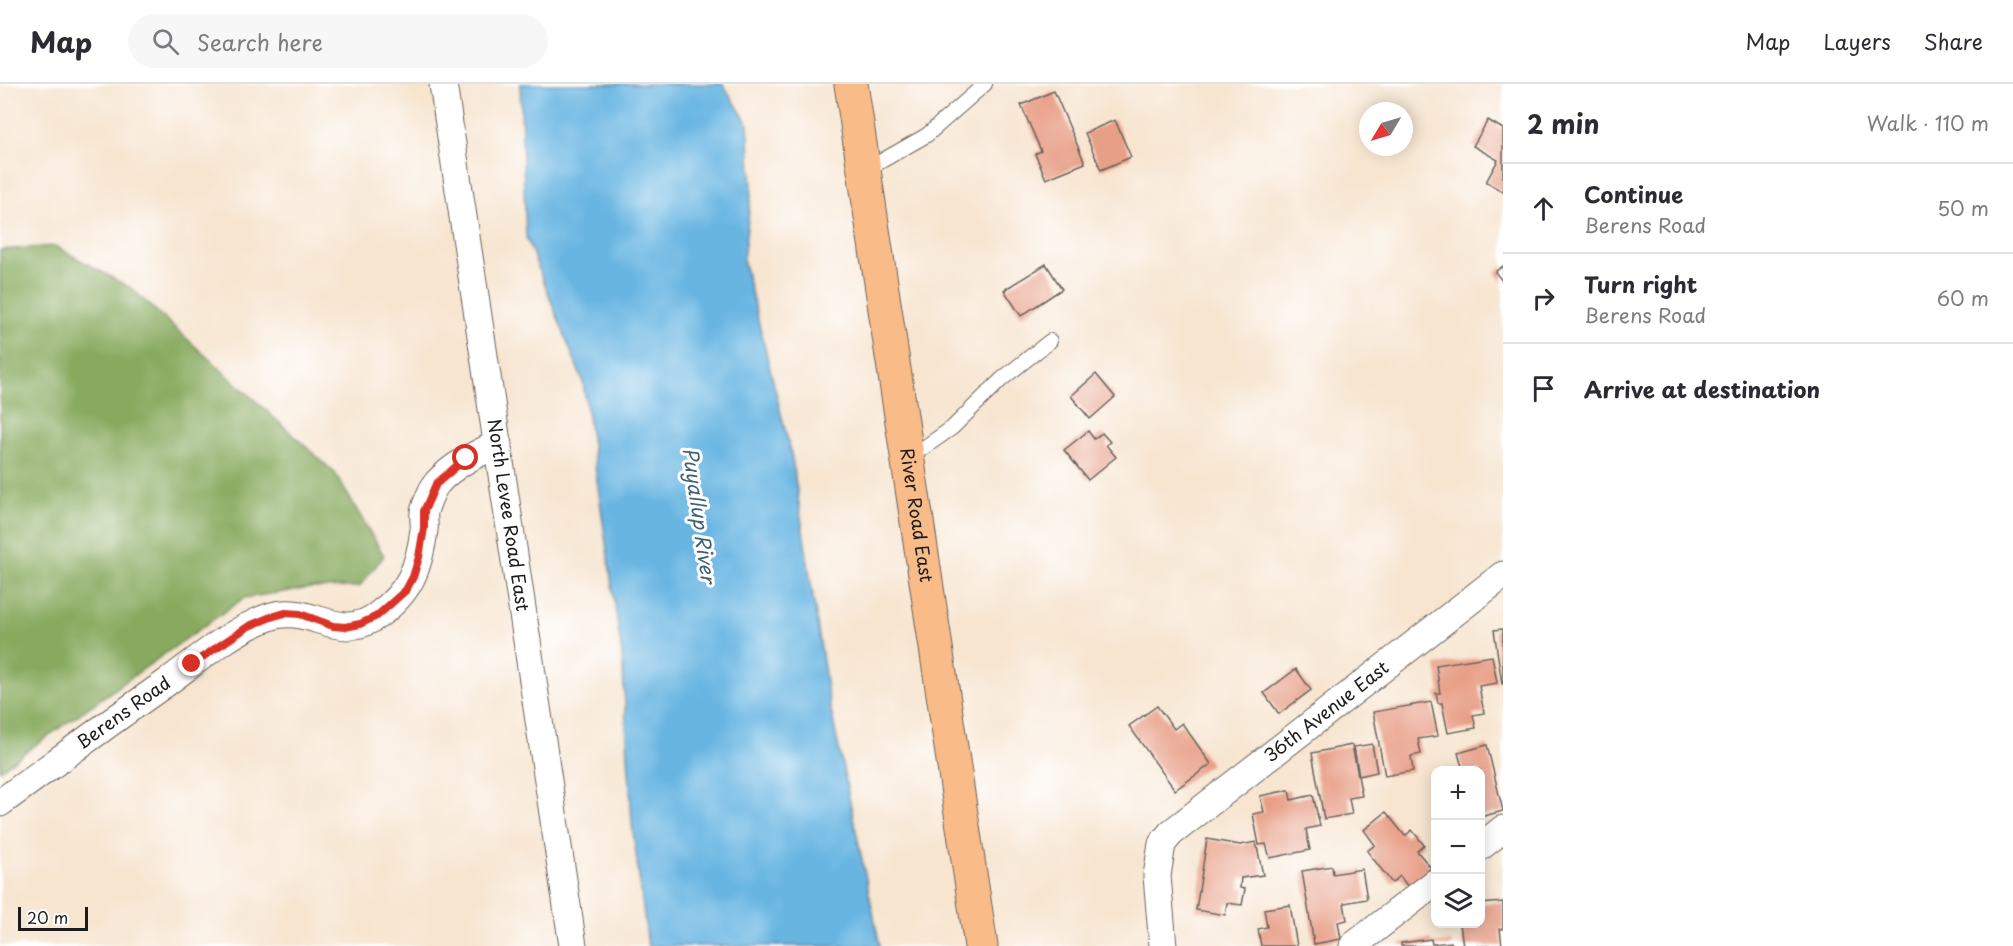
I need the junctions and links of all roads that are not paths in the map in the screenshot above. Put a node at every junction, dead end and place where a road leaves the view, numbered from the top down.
1 (443, 84) edge
2 (851, 84) edge
3 (985, 84) edge
4 (864, 171) junction
5 (1050, 341) dead end
6 (498, 444) junction
7 (907, 459) junction
8 (1503, 575) edge
9 (0, 803) edge
10 (1503, 829) edge
11 (1485, 843) edge
12 (1431, 886) edge
13 (573, 946) edge
14 (981, 946) edge
15 (1163, 946) edge
16 (1353, 946) edge

1 - 6 street, North Levee Road East
2 - 4 main road, River Road East
3 - 4 lane
4 - 7 main road, River Road East
5 - 7 lane
6 - 9 street, Berens Road
6 - 13 street, North Levee Road East
7 - 14 main road, River Road East
8 - 15 street, 36th Avenue East
10 - 11 street
12 - 16 street

